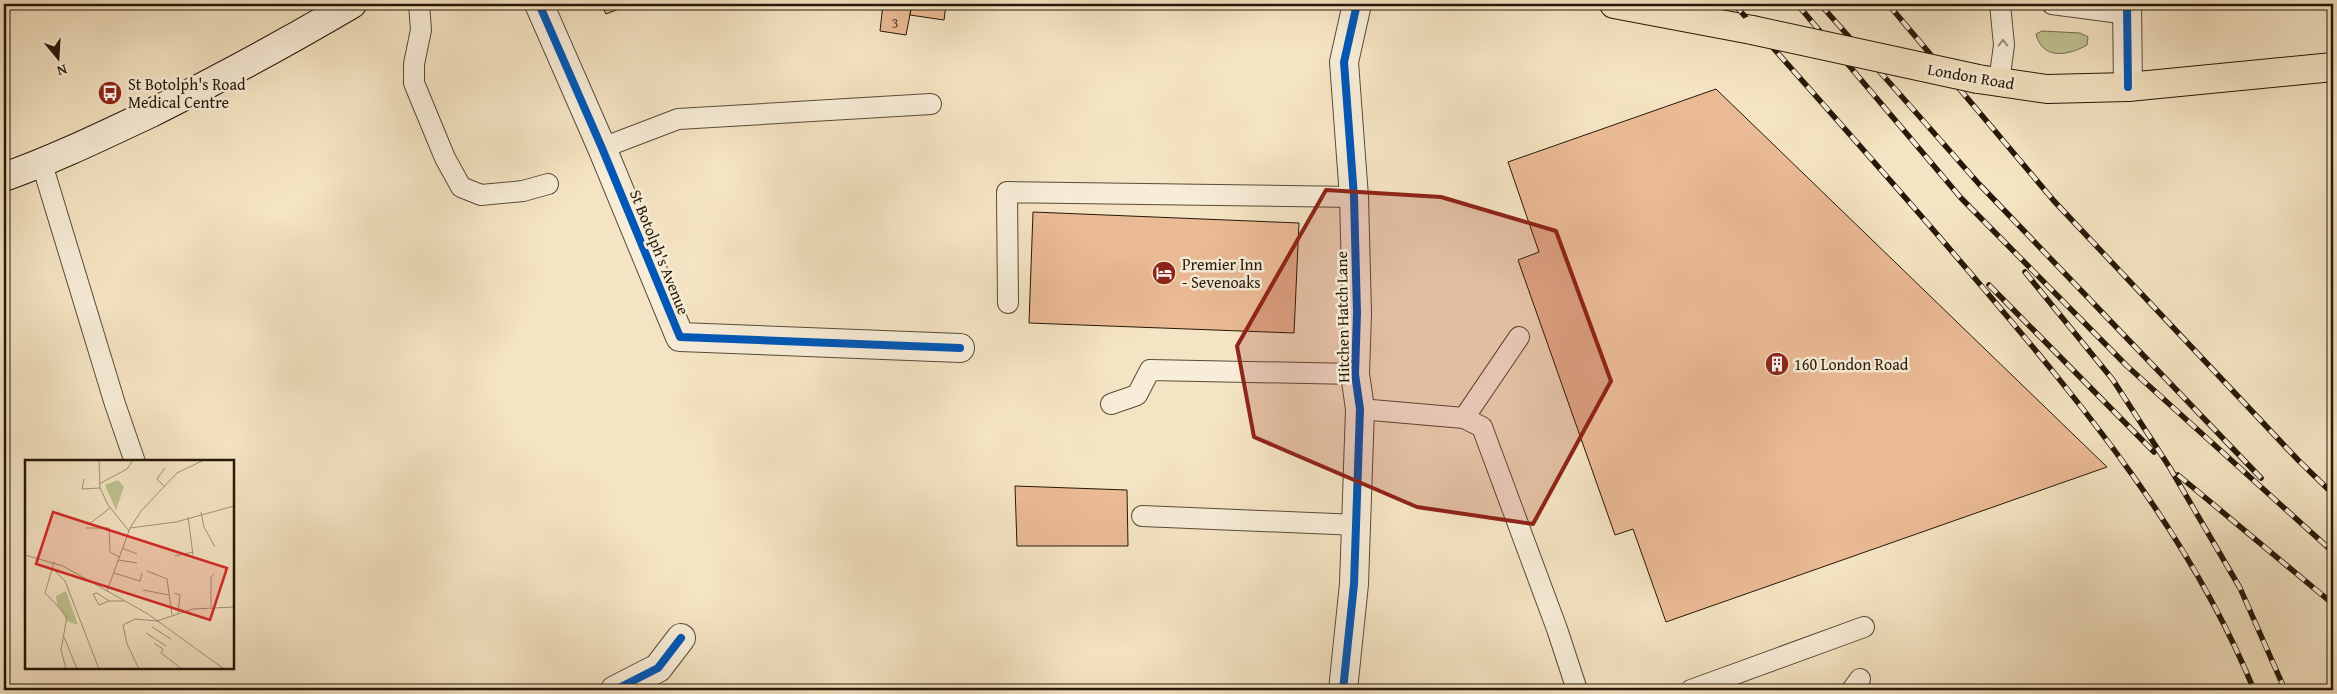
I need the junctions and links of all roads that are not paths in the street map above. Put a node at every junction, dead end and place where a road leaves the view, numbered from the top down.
1 (352, 4) edge
2 (419, 4) edge
3 (538, 4) edge
4 (1358, 4) edge
5 (1614, 4) edge
6 (2000, 4) edge
7 (2052, 4) edge
8 (2128, 9) edge
9 (2333, 67) edge
10 (1989, 81) junction
11 (2128, 87) junction
12 (931, 104) dead end
13 (602, 148) junction
14 (42, 164) junction
15 (4, 177) edge
16 (548, 184) dead end
17 (1354, 197) junction
18 (1008, 303) dead end
19 (1519, 337) dead end
20 (960, 348) dead end
21 (1354, 374) junction
22 (1111, 404) dead end
23 (1360, 409) junction
24 (1464, 418) junction
25 (135, 460) edge
26 (1142, 516) dead end
27 (1358, 525) junction
28 (1864, 627) dead end
29 (681, 638) dead end
30 (615, 690) edge
31 (1344, 690) edge
32 (1577, 690) edge
33 (1691, 690) edge

1 - 14 street
2 - 16 lane
3 - 13 street, St Botolph's Avenue
4 - 17 street, Hitchen Hatch Lane
5 - 10 main road, London Road, bridge
10 -> 6 lane
7 - 8 lane
8 - 11 street
9 - 11 main road, London Road
10 - 11 main road, London Road
12 - 13 lane
13 - 20 street, St Botolph's Avenue
14 - 15 street
14 - 25 lane
17 - 18 lane
17 - 21 street, Hitchen Hatch Lane
19 - 24 lane
21 - 22 lane
21 - 23 street, Hitchen Hatch Lane
23 - 24 lane
23 - 27 street, Hitchen Hatch Lane
24 - 32 lane
26 - 27 lane
27 - 31 street, Hitchen Hatch Lane
28 - 33 lane
29 - 30 street

